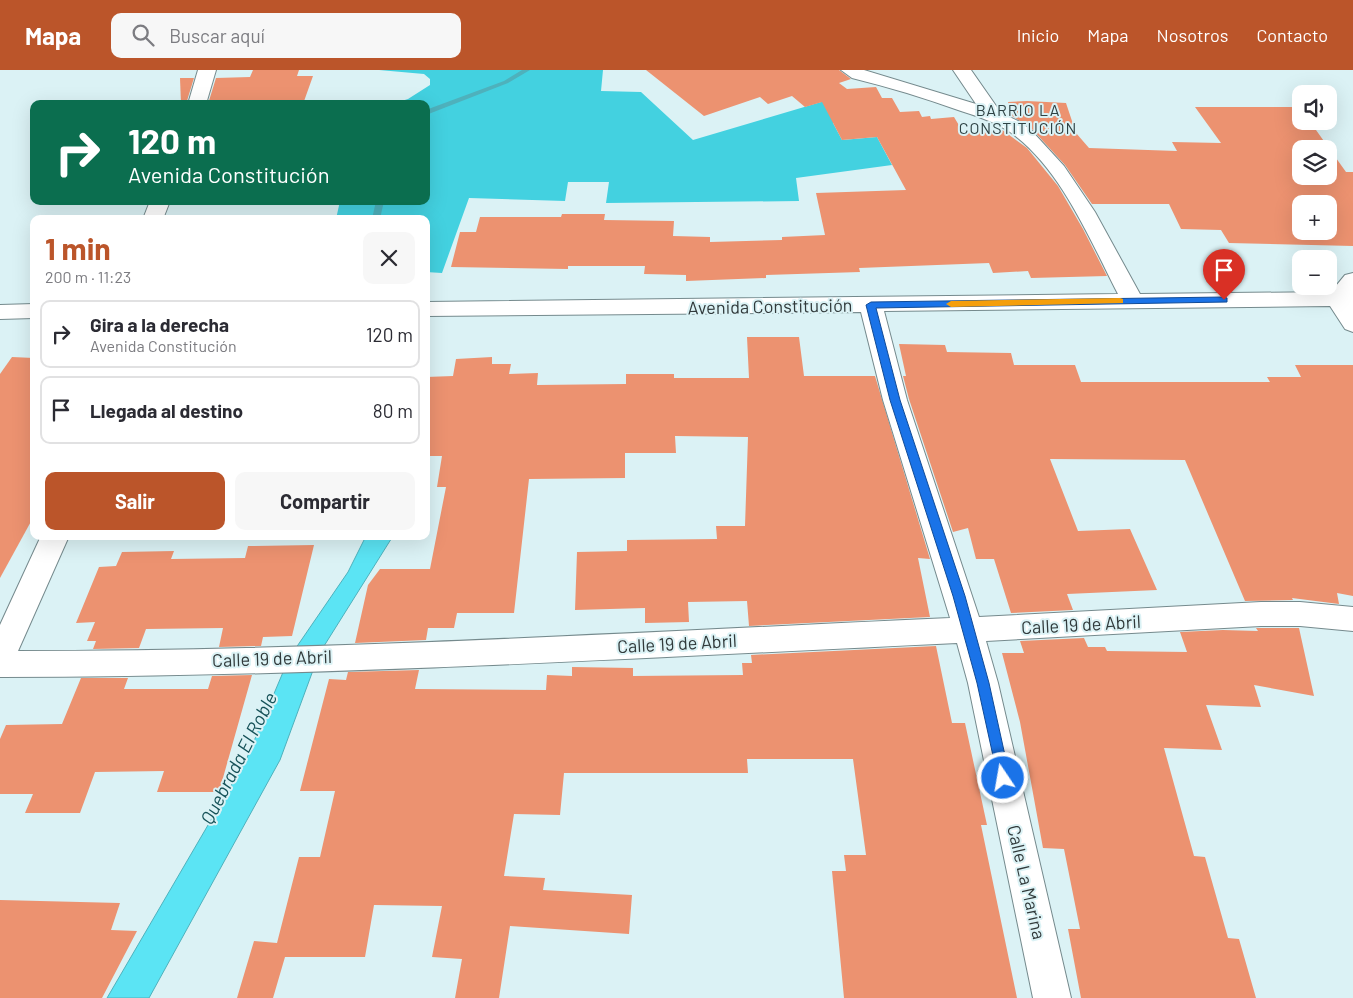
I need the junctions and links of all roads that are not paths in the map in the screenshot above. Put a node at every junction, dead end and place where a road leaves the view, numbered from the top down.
1 (207, 70) edge
2 (850, 70) edge
3 (962, 70) edge
4 (198, 100) edge
5 (994, 116) junction
6 (1353, 280) edge
7 (1345, 299) edge
8 (1133, 301) junction
9 (871, 305) junction
10 (430, 309) edge
11 (30, 311) edge
12 (0, 312) edge
13 (1353, 324) edge
14 (53, 540) edge
15 (1353, 619) edge
16 (968, 630) junction
17 (0, 657) edge
18 (0, 664) edge
19 (1052, 998) edge

1 - 4 street
2 - 5 street
3 - 5 street
5 - 8 street
6 - 7 street
7 - 8 street, Avenida Constitución
7 - 13 street
8 - 9 street, Avenida Constitución
9 - 10 street, Avenida Constitución
9 - 16 street, Calle La Marina
11 - 12 street
14 - 17 street
15 - 16 street, Calle 19 de Abril
16 - 18 street, Calle 19 de Abril
16 - 19 street, Calle La Marina

